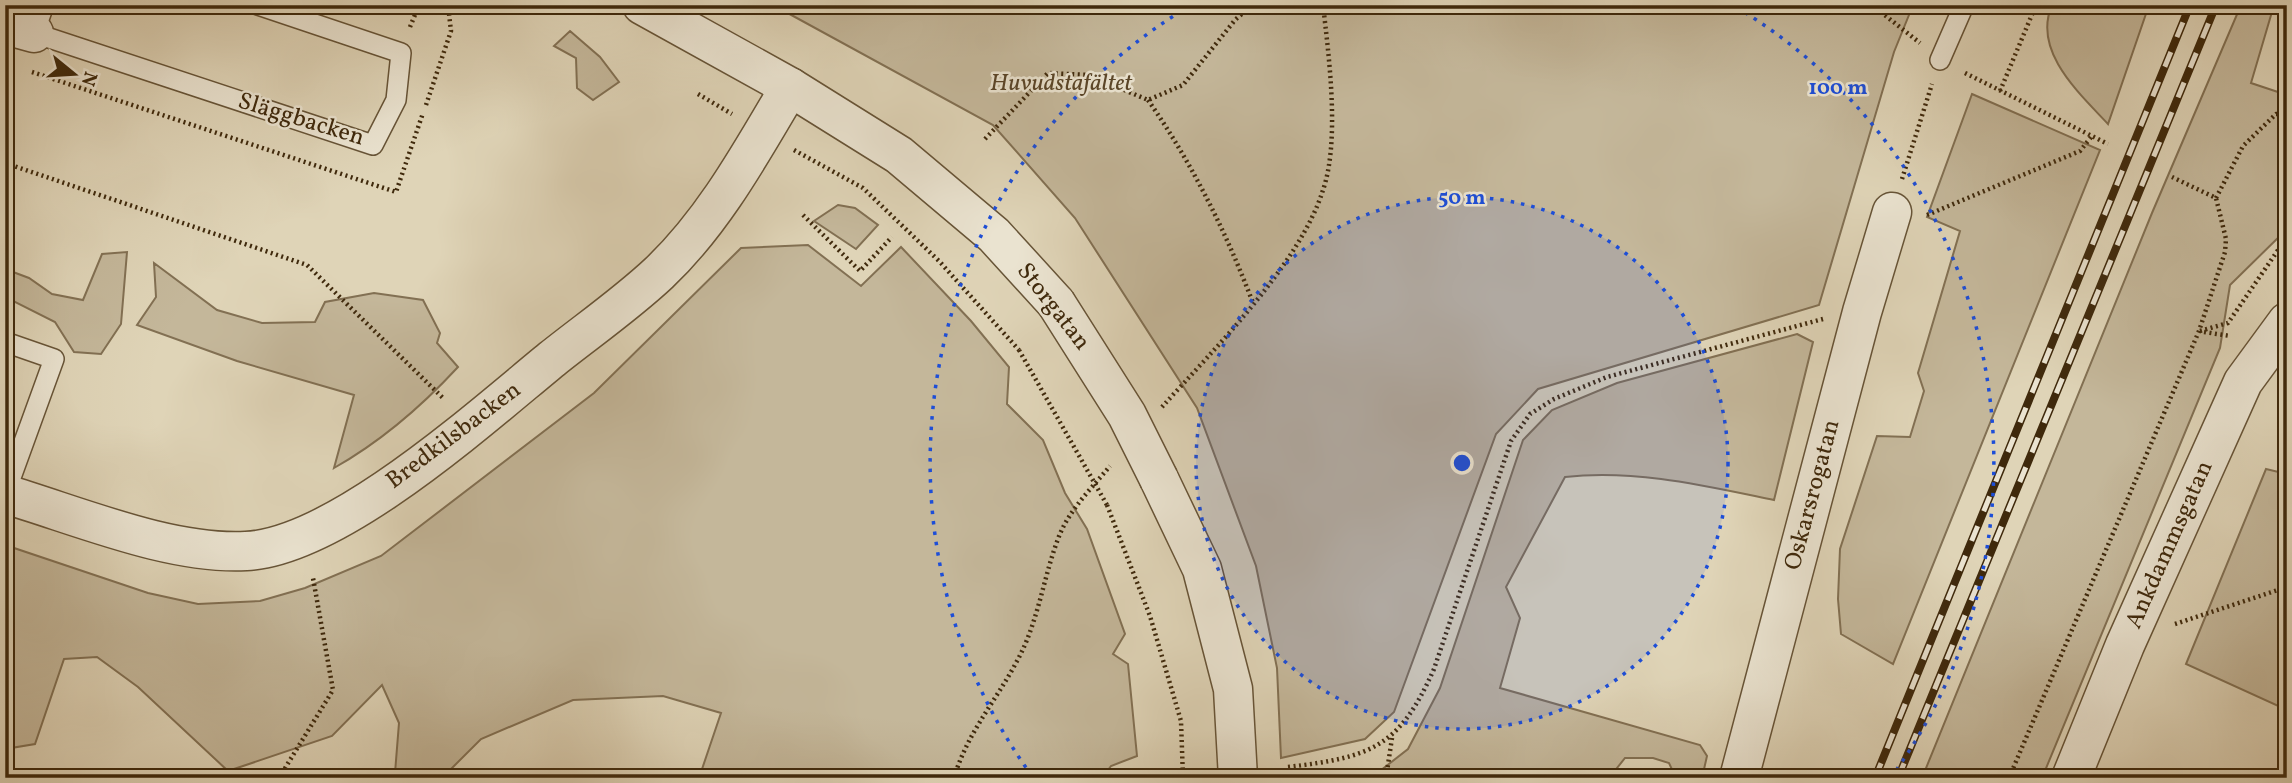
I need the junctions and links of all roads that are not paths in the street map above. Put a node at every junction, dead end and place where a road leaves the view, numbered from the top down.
1 (258, 5) edge
2 (642, 5) edge
3 (1964, 5) edge
4 (28, 21) edge
5 (1940, 60) road end
6 (790, 87) junction
7 (1892, 212) road end
8 (2287, 322) edge
9 (5, 342) edge
10 (5, 494) edge
11 (1238, 778) edge
12 (1739, 778) edge
13 (2071, 778) edge

1 - 4 lane, Släggbacken
2 - 6 street, Storgatan
3 - 5 lane
6 - 10 street, Bredkilsbacken
6 - 11 street, Storgatan, bridge
7 - 12 street, Oskarsrogatan
8 - 13 street, Ankdammsgatan
9 - 10 lane

